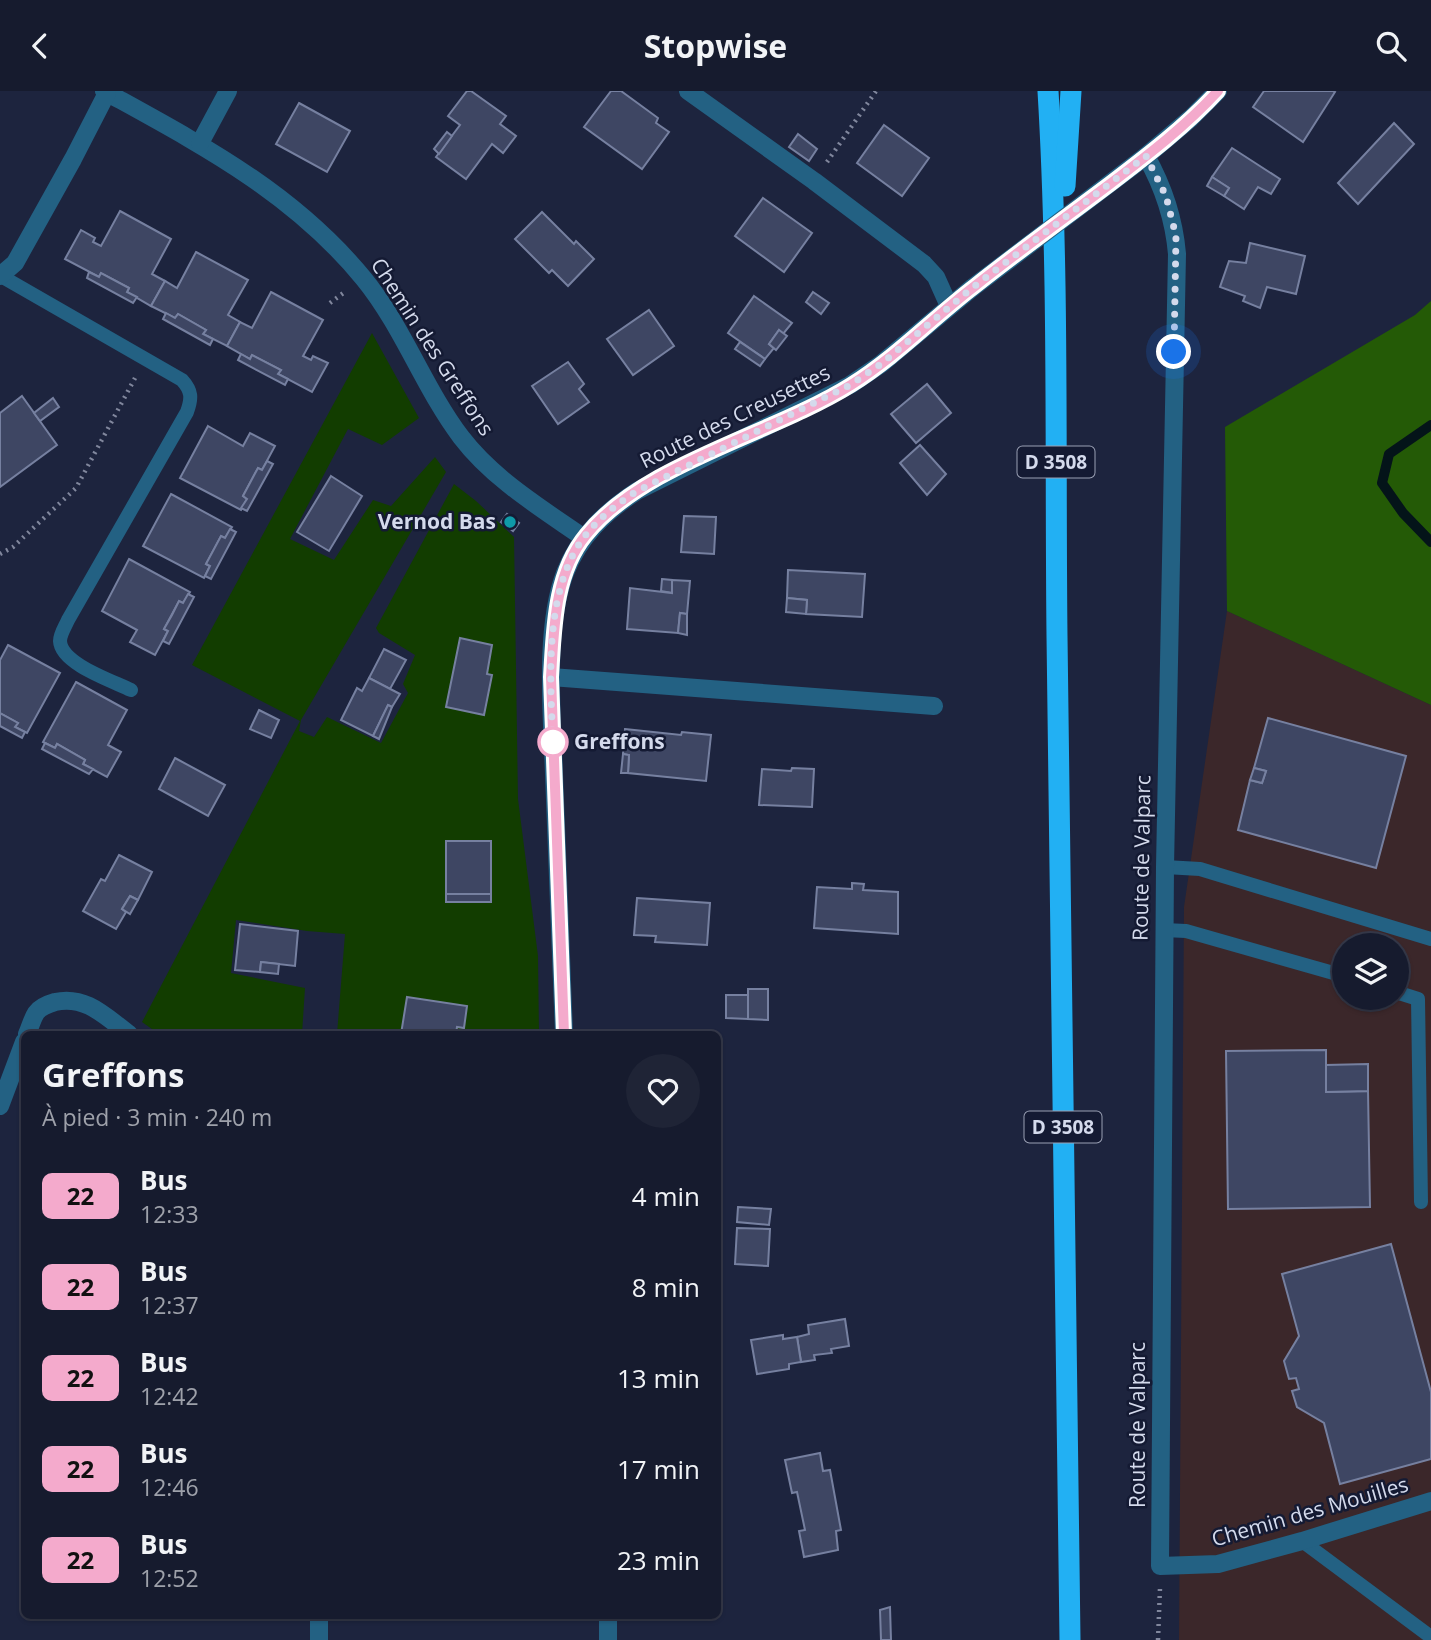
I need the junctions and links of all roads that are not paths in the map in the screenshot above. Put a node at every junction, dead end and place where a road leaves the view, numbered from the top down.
1 (228, 91) edge
2 (688, 91) edge
3 (1048, 91) edge
4 (1071, 91) edge
5 (1218, 91) edge
6 (105, 92) edge
7 (200, 143) junction
8 (1146, 156) junction
9 (0, 276) edge
10 (949, 306) junction
11 (1056, 311) junction
12 (584, 538) junction
13 (551, 677) junction
14 (131, 691) dead end
15 (934, 706) dead end
16 (1164, 867) junction
17 (1164, 930) junction
18 (1431, 939) edge
19 (1332, 974) edge
20 (1409, 996) edge
21 (28, 1031) edge
22 (125, 1031) edge
23 (564, 1031) edge
24 (21, 1050) edge
25 (0, 1106) edge
26 (1421, 1202) dead end
27 (1431, 1501) edge
28 (1302, 1541) junction
29 (1160, 1566) joint
30 (319, 1619) edge
31 (608, 1619) edge
32 (1416, 1633) edge
33 (1431, 1637) edge
34 (319, 1640) edge
35 (608, 1640) edge
36 (1070, 1640) edge

1 - 7 street
2 - 10 street
3 - 11 highway, D 3508
4 - 11 highway
5 - 8 street
6 - 7 street, Chemin des Greffons
6 - 9 street
7 - 12 street, Chemin des Greffons
8 - 10 street, Route des Creusettes, bridge
8 - 16 street, Route de Valparc
9 - 14 lane
10 - 12 street, Route des Creusettes
11 - 36 highway, D 3508
12 - 13 street, Route des Creusettes
13 - 15 street
13 - 23 street, Route des Creusettes
16 - 17 street, Route de Valparc
16 - 18 lane
17 - 19 lane
17 - 29 street, Route de Valparc
20 - 26 lane
21 - 22 street
24 - 25 street
27 - 28 street, Chemin des Mouilles
28 - 29 street, Chemin des Mouilles
28 - 32 lane
30 - 34 street
31 - 35 street
32 - 33 lane

